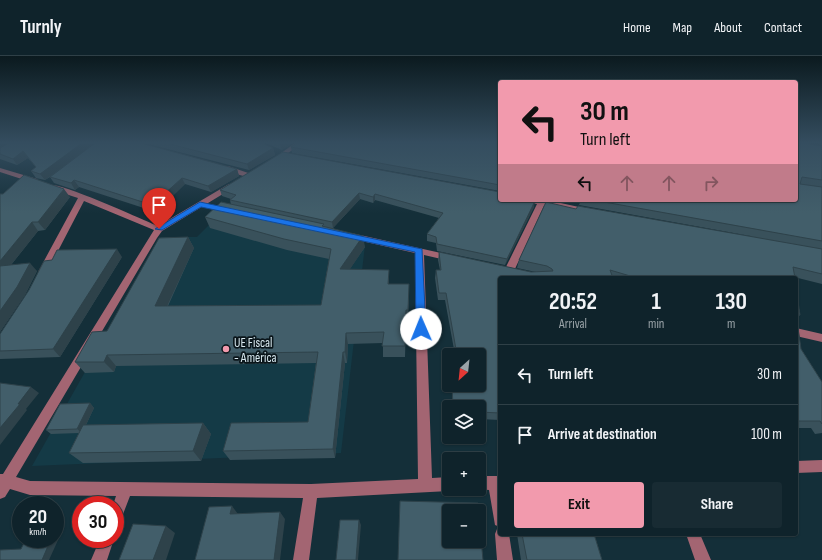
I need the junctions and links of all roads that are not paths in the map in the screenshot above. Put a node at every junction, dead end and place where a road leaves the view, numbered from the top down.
1 (225, 167) edge
2 (264, 167) edge
3 (3, 171) edge
4 (257, 171) junction
5 (0, 179) edge
6 (52, 180) edge
7 (39, 182) edge
8 (82, 197) junction
9 (542, 202) edge
10 (546, 202) edge
11 (200, 204) junction
12 (216, 208) edge
13 (596, 213) edge
14 (159, 229) junction
15 (341, 234) edge
16 (419, 251) junction
17 (456, 259) edge
18 (509, 271) edge
19 (40, 278) edge
20 (798, 332) edge
21 (822, 338) edge
22 (822, 466) edge
23 (798, 467) edge
24 (486, 483) edge
25 (498, 483) edge
26 (2, 484) edge
27 (442, 484) edge
28 (424, 485) junction
29 (126, 488) junction
30 (311, 491) junction
31 (123, 496) edge
32 (502, 536) edge
33 (694, 536) edge
34 (104, 548) edge
35 (99, 560) edge
36 (301, 560) edge
37 (505, 560) edge
38 (704, 560) edge

1 - 4 street
2 - 4 street
3 - 5 street
3 - 7 street
4 - 11 street
6 - 8 street
8 - 14 street
8 - 19 street
9 - 18 street
10 - 13 street
11 - 12 street
11 - 14 street
14 - 26 street
15 - 16 street
16 - 17 street
16 - 28 street
20 - 21 street
22 - 23 street
24 - 25 street
26 - 29 street
27 - 28 street
28 - 30 street
29 - 30 street
29 - 31 street
30 - 36 street
32 - 37 street
33 - 38 street
34 - 35 street

